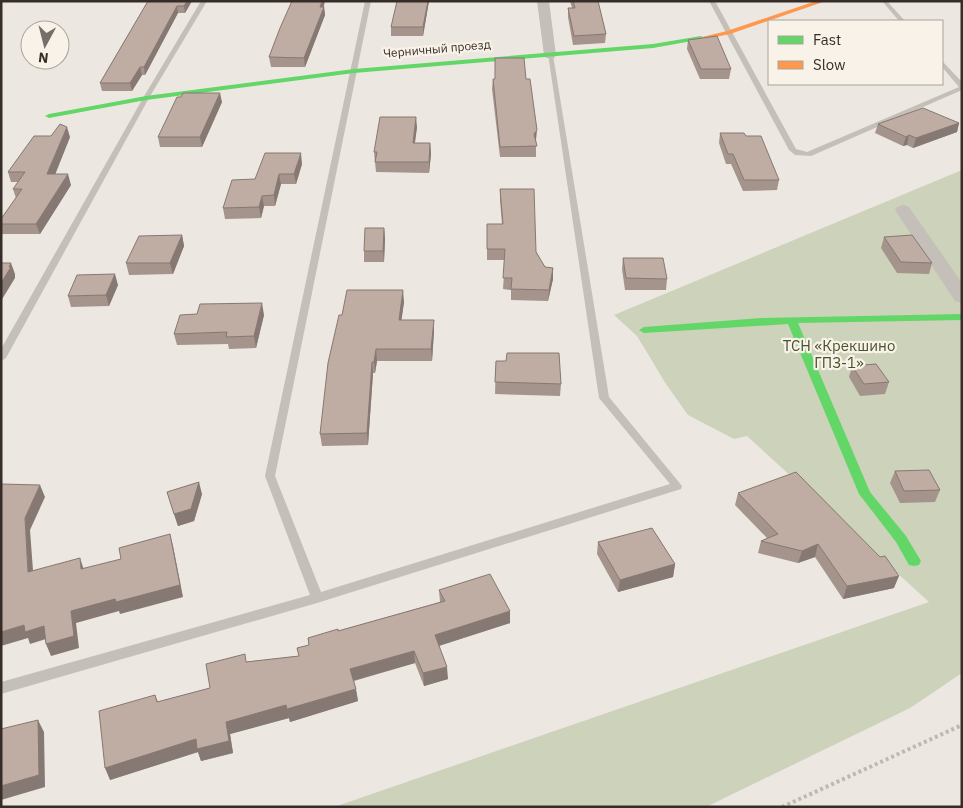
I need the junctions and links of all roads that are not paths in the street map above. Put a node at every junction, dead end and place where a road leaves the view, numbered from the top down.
1 (204, 1) edge
2 (368, 1) edge
3 (543, 1) edge
4 (712, 1) edge
5 (823, 1) edge
6 (884, 1) edge
7 (768, 20) edge
8 (768, 20) edge
9 (901, 20) edge
10 (728, 34) junction
11 (550, 55) junction
12 (943, 65) edge
13 (354, 71) junction
14 (962, 87) edge
15 (146, 98) junction
16 (50, 116) dead end
17 (903, 210) dead end
18 (962, 297) edge
19 (962, 318) edge
20 (792, 321) junction
21 (644, 330) dead end
22 (1, 358) edge
23 (914, 561) dead end
24 (318, 598) junction
25 (1, 688) edge

1 - 15 lane
2 - 13 lane
3 - 11 street
4 - 10 lane
5 - 8 street, Черничный проезд
6 - 9 lane
7 - 10 street, Черничный проезд
10 - 11 street, Черничный проезд
10 - 14 lane
11 - 13 street, Черничный проезд
11 - 24 lane
12 - 14 lane
13 - 15 street, Черничный проезд
13 - 24 lane
15 - 16 street, Черничный проезд
15 - 22 lane
17 - 18 street
19 - 20 street
20 - 21 street
20 - 23 street
24 - 25 lane

